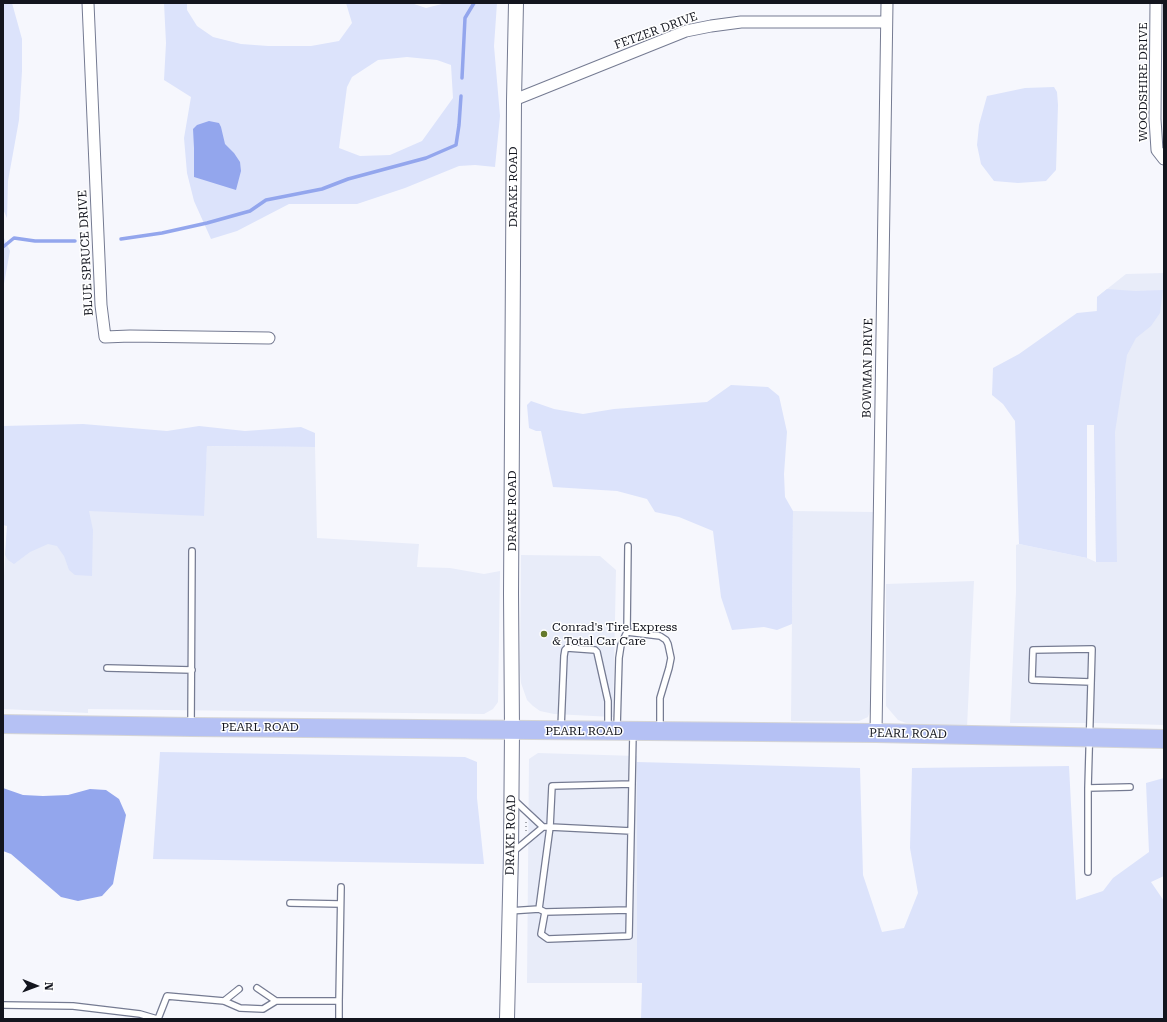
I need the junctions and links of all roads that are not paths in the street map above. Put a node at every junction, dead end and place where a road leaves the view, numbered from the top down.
1 (88, 3) edge
2 (516, 3) edge
3 (886, 3) edge
4 (1156, 3) edge
5 (886, 22) junction
6 (514, 100) junction
7 (1164, 159) edge
8 (269, 338) dead end
9 (628, 546) dead end
10 (192, 551) dead end
11 (627, 632) junction
12 (107, 668) dead end
13 (192, 670) junction
14 (1091, 682) junction
15 (3, 724) edge
16 (191, 727) junction
17 (512, 730) junction
18 (561, 730) junction
19 (619, 731) junction
20 (660, 731) junction
21 (876, 733) junction
22 (1089, 738) junction
23 (1164, 740) edge
24 (632, 784) junction
25 (1130, 787) dead end
26 (1088, 788) junction
27 (511, 798) junction
28 (546, 827) junction
29 (631, 831) junction
30 (511, 854) junction
31 (1088, 872) dead end
32 (341, 887) dead end
33 (290, 903) dead end
34 (340, 904) junction
35 (538, 909) junction
36 (629, 910) junction
37 (509, 911) junction
38 (545, 912) junction
39 (257, 988) dead end
40 (240, 989) dead end
41 (224, 1001) junction
42 (276, 1001) junction
43 (339, 1001) junction
44 (3, 1004) edge
45 (158, 1019) edge
46 (339, 1019) edge
47 (507, 1019) edge

1 - 8 street, BLUE SPRUCE DRIVE
2 - 6 street, DRAKE ROAD
3 - 5 street, BOWMAN DRIVE
4 - 7 street, WOODSHIRE DRIVE
5 - 6 street, FETZER DRIVE
5 - 21 street, BOWMAN DRIVE
6 - 17 street, DRAKE ROAD
9 - 11 lane
10 - 13 lane
11 - 19 lane
11 - 20 lane
12 - 13 lane
13 - 16 lane
14 - 14 lane
14 - 22 lane
15 - 16 main road, PEARL ROAD
16 - 17 main road, PEARL ROAD
17 - 18 main road, PEARL ROAD
17 - 27 street, DRAKE ROAD
18 - 19 main road, PEARL ROAD
18 - 19 lane
19 - 20 main road, PEARL ROAD
19 - 24 lane
20 - 21 main road, PEARL ROAD
21 - 22 main road, PEARL ROAD
22 - 23 main road, PEARL ROAD
22 - 26 lane
24 - 28 lane
24 - 29 lane
25 - 26 lane
26 - 31 lane
27 - 28 lane
27 - 30 street, DRAKE ROAD
28 - 29 lane
28 - 30 lane
28 - 35 lane
29 - 36 lane
30 - 37 street, DRAKE ROAD
32 - 34 lane
33 - 34 lane
34 - 43 lane
35 - 37 lane
35 - 38 lane
36 - 38 lane
36 - 38 lane
37 - 47 street, DRAKE ROAD
39 - 42 lane
40 - 41 lane
41 - 42 lane
41 - 45 lane
42 - 43 lane
43 - 46 lane
44 - 45 lane

